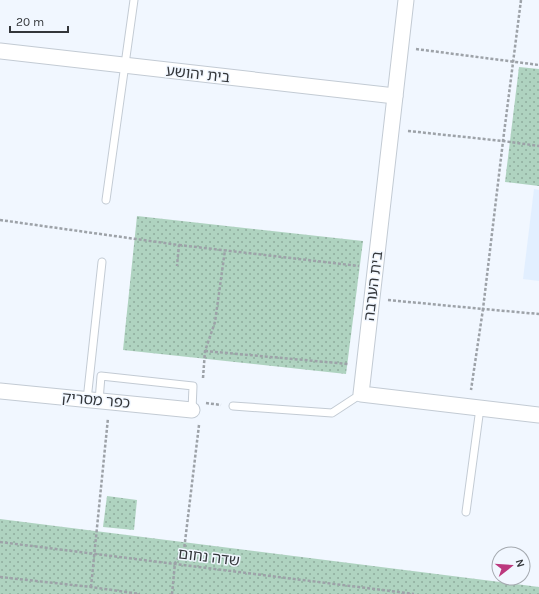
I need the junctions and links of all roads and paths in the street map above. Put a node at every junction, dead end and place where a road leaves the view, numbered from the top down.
1 (134, 0) edge
2 (406, 0) edge
3 (522, 0) edge
4 (401, 48) junction
5 (0, 51) edge
6 (514, 61) junction
7 (539, 65) edge
8 (125, 66) junction
9 (395, 96) junction
10 (391, 129) junction
11 (503, 141) junction
12 (539, 146) edge
13 (106, 200) dead end
14 (0, 220) edge
15 (179, 245) junction
16 (225, 250) junction
17 (102, 262) dead end
18 (177, 266) dead end
19 (375, 268) junction
20 (372, 299) junction
21 (483, 309) junction
22 (539, 314) edge
23 (205, 351) junction
24 (364, 366) junction
25 (202, 380) dead end
26 (0, 391) edge
27 (361, 394) junction
28 (99, 401) junction
29 (233, 406) joint
30 (474, 407) junction
31 (197, 410) junction
32 (539, 415) edge
33 (466, 512) dead end
34 (0, 542) edge
35 (94, 554) junction
36 (175, 563) junction
37 (0, 577) edge
38 (91, 587) junction
39 (140, 594) edge
40 (172, 594) edge
41 (414, 594) edge

1 - 8 lane
2 - 4 street, בית הערבה
3 - 6 path
4 - 6 path
4 - 9 street, בית הערבה
5 - 8 street, בית יהושע
6 - 7 path
6 - 11 path
8 - 9 street, בית יהושע
8 - 13 lane
9 - 10 street, בית הערבה
10 - 11 path
10 - 19 street, בית הערבה
11 - 12 path
11 - 21 path
14 - 15 path
15 - 16 path
15 - 18 path
16 - 19 path
16 - 23 path
17 - 28 lane
19 - 20 street, בית הערבה
20 - 21 path
20 - 24 street, בית הערבה
21 - 22 path
21 - 30 path
23 - 24 path
23 - 25 path
24 - 27 street, בית הערבה
26 - 28 street, כפר מסריק
27 - 29 lane
27 - 30 street
28 - 31 street, כפר מסריק
28 - 31 lane
28 - 35 path
29 - 31 path
30 - 32 street
30 - 33 lane
31 - 36 path
34 - 35 path, שדה נחום
35 - 36 path, שדה נחום
35 - 38 path
36 - 40 path
36 - 41 path, שדה נחום
37 - 38 path
38 - 39 path

